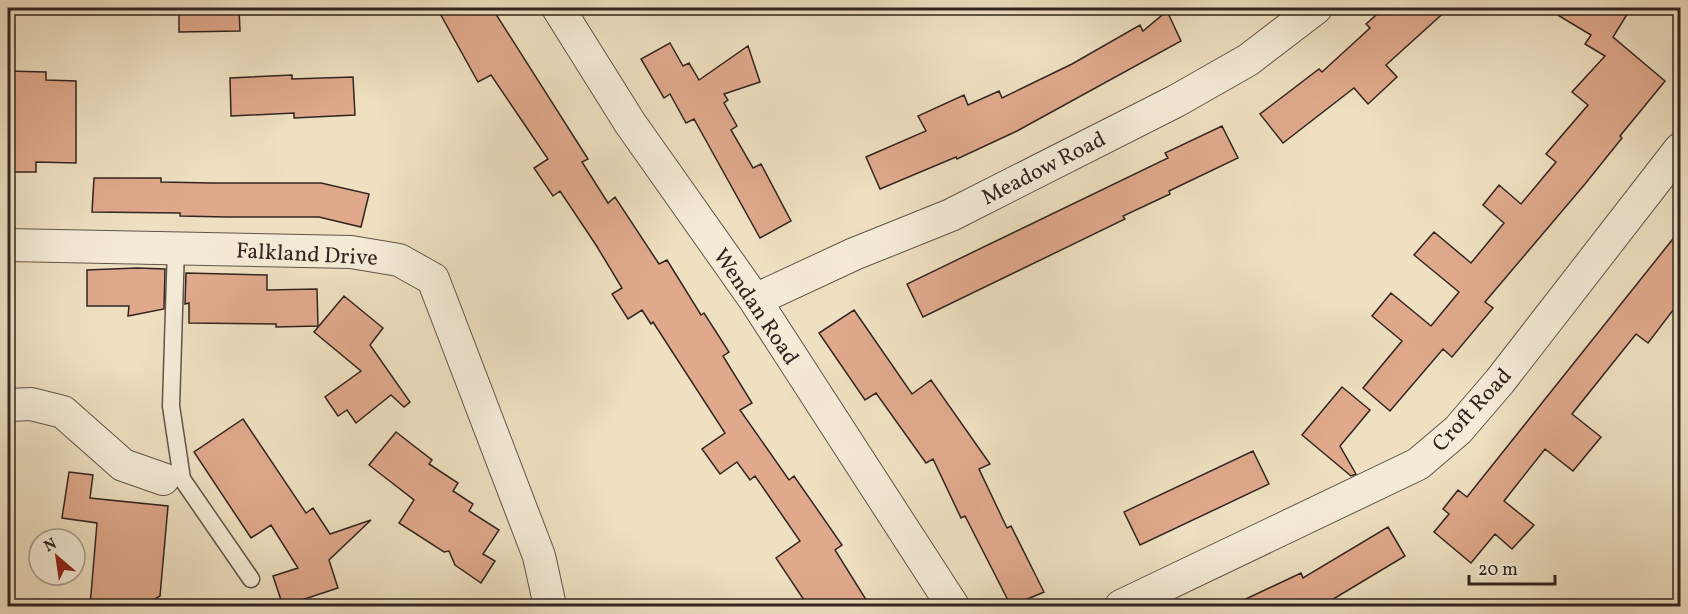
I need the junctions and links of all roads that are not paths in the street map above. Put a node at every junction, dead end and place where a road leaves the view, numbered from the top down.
1 (558, 8) edge
2 (1316, 8) edge
3 (1680, 149) edge
4 (8, 245) edge
5 (176, 247) junction
6 (755, 300) junction
7 (8, 405) edge
8 (163, 479) dead end
9 (251, 579) dead end
10 (550, 606) edge
11 (953, 606) edge
12 (1121, 606) edge

1 - 6 street, Wendan Road
2 - 6 street, Meadow Road
3 - 12 street, Croft Road
4 - 5 street, Falkland Drive
5 - 9 lane
5 - 10 street, Falkland Drive
6 - 11 street, Wendan Road
7 - 8 street

